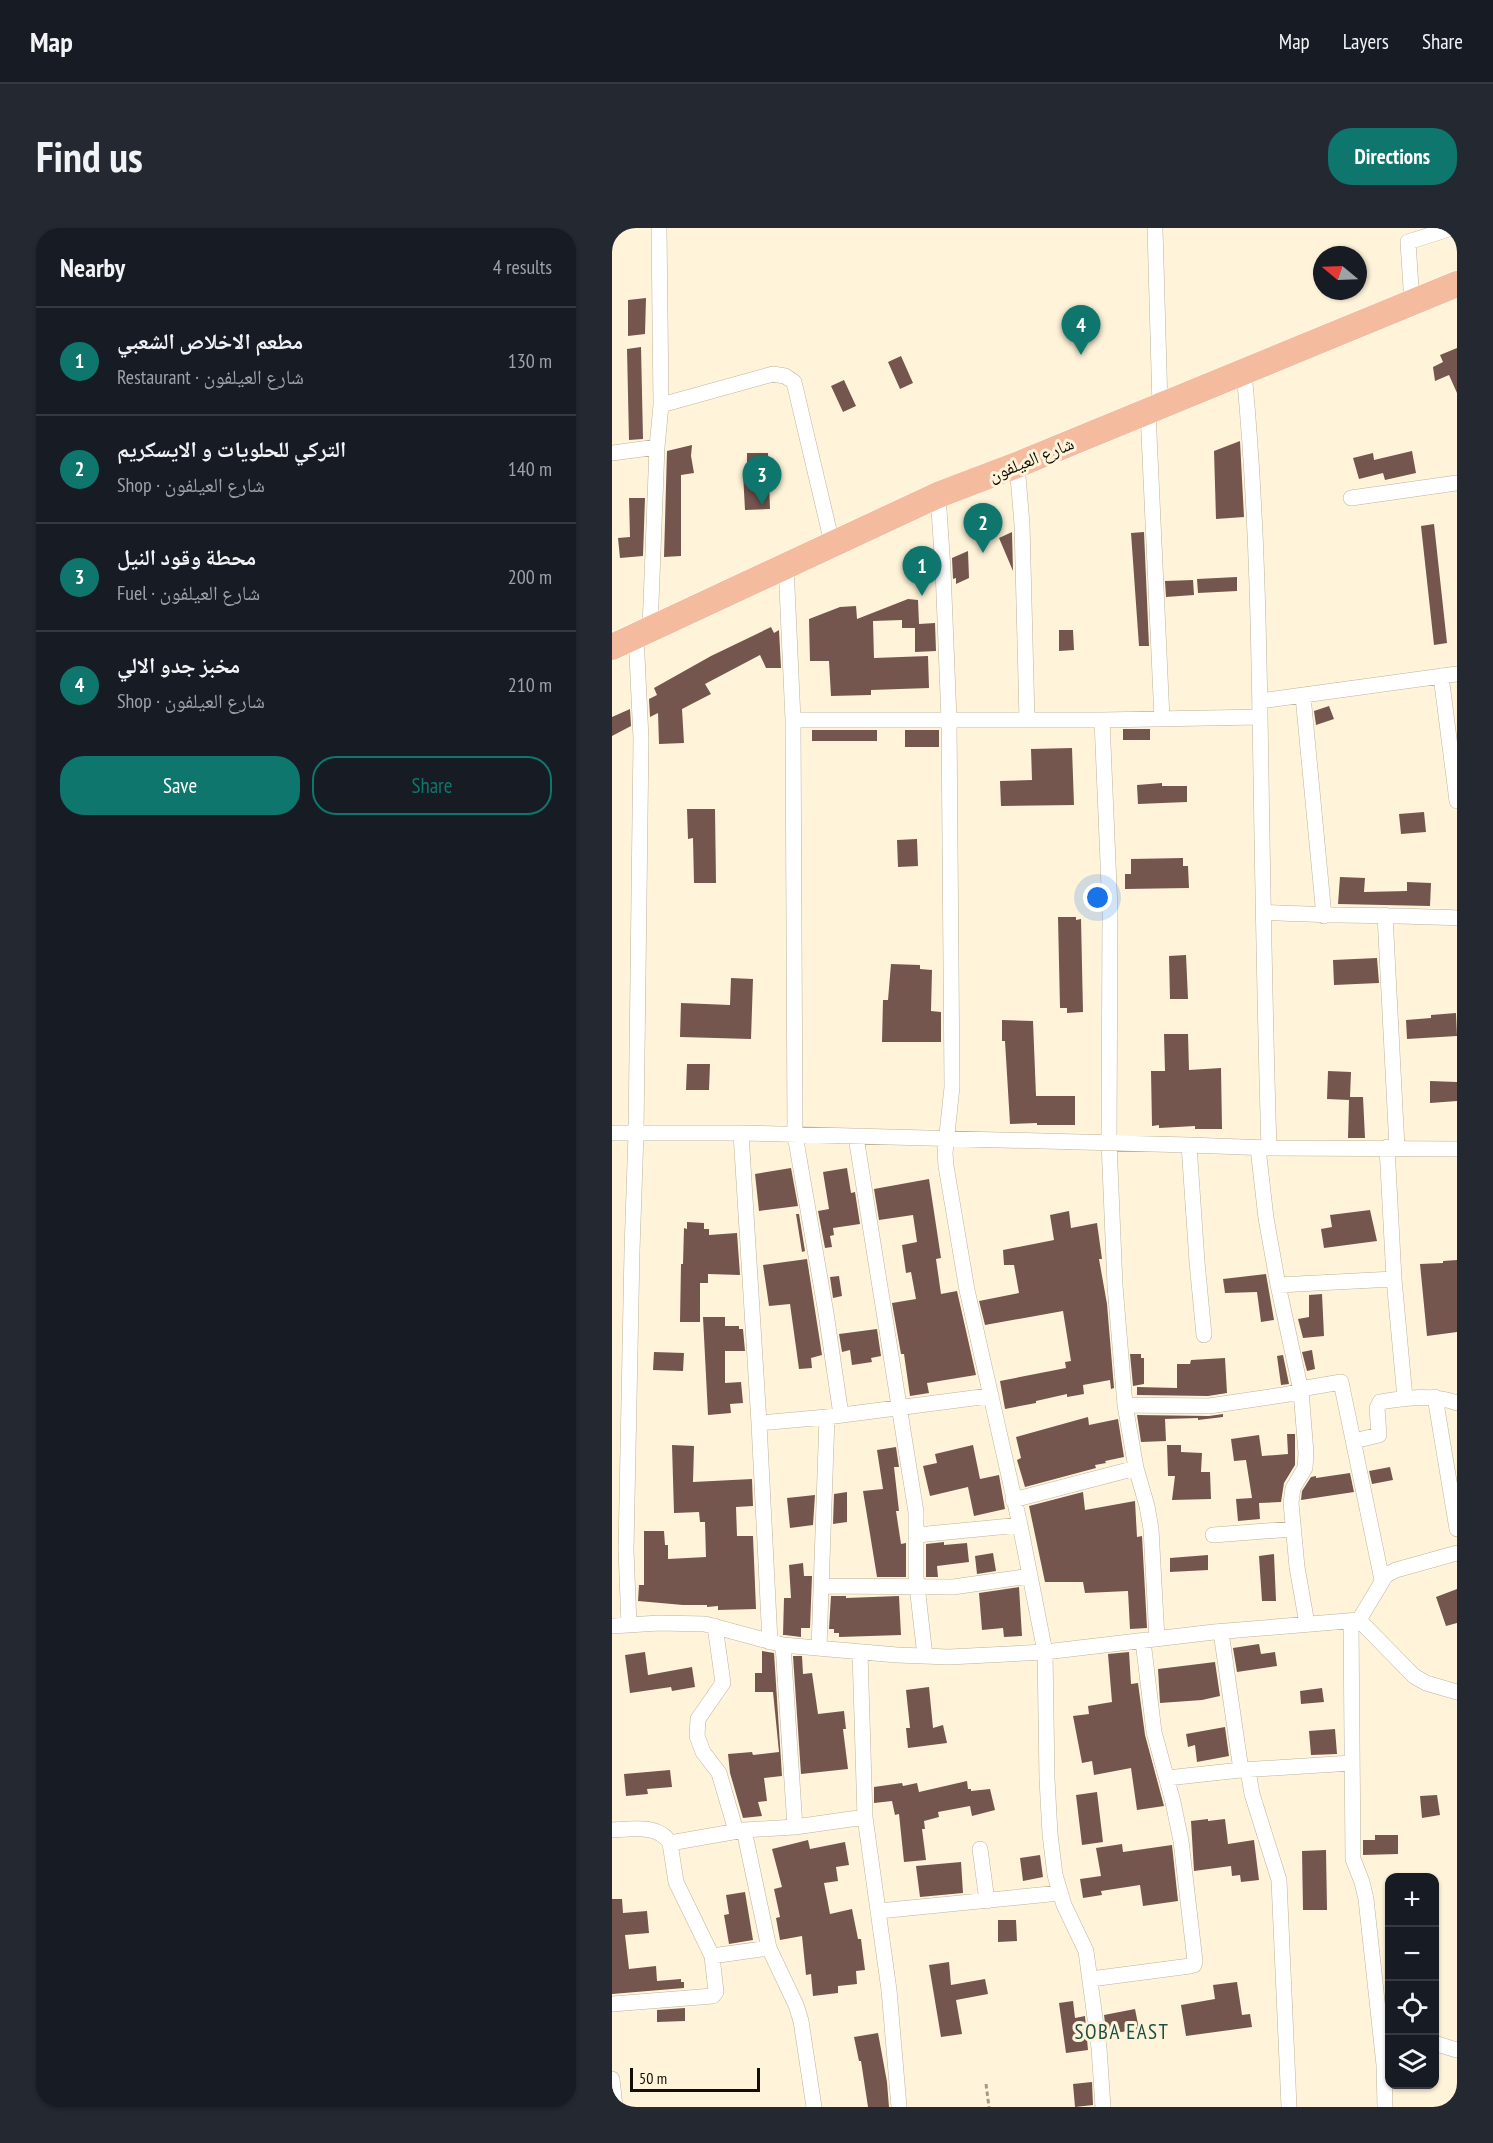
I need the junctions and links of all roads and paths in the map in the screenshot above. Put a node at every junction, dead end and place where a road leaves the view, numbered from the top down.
1 (659, 228) edge
2 (1155, 228) edge
3 (1452, 228) edge
4 (1457, 284) edge
5 (1412, 303) junction
6 (1244, 372) junction
7 (661, 405) junction
8 (1154, 409) junction
9 (657, 447) junction
10 (612, 453) edge
11 (1017, 465) junction
12 (1457, 483) edge
13 (938, 495) junction
14 (1351, 498) dead end
15 (832, 543) junction
16 (786, 565) junction
17 (643, 632) junction
18 (612, 647) edge
19 (1449, 675) edge
20 (1303, 696) junction
21 (1260, 701) junction
22 (1260, 717) junction
23 (1162, 719) junction
24 (793, 720) junction
25 (949, 720) junction
26 (1027, 720) junction
27 (1102, 720) junction
28 (1457, 801) edge
29 (1263, 912) junction
30 (1385, 915) junction
31 (1324, 916) junction
32 (1457, 918) edge
33 (612, 1133) edge
34 (636, 1133) junction
35 (741, 1133) junction
36 (795, 1135) junction
37 (856, 1137) junction
38 (947, 1138) junction
39 (1108, 1142) junction
40 (1189, 1144) junction
41 (1264, 1148) junction
42 (1392, 1148) junction
43 (1457, 1149) edge
44 (1394, 1279) junction
45 (1278, 1285) junction
46 (1204, 1335) dead end
47 (1301, 1391) junction
48 (989, 1396) junction
49 (1434, 1397) junction
50 (1406, 1398) junction
51 (1457, 1403) edge
52 (1125, 1405) junction
53 (900, 1407) junction
54 (834, 1416) junction
55 (759, 1423) junction
56 (1354, 1441) junction
57 (1136, 1468) junction
58 (1013, 1500) junction
59 (1020, 1525) junction
60 (1292, 1529) junction
61 (1457, 1529) edge
62 (917, 1535) junction
63 (1213, 1535) dead end
64 (619, 1550) edge
65 (1457, 1552) edge
66 (1030, 1576) junction
67 (1382, 1580) junction
68 (821, 1586) junction
69 (918, 1587) junction
70 (1355, 1620) junction
71 (1306, 1624) junction
72 (629, 1625) junction
73 (612, 1626) edge
74 (715, 1626) junction
75 (1221, 1632) junction
76 (1150, 1640) junction
77 (776, 1644) junction
78 (819, 1648) junction
79 (860, 1652) junction
80 (1045, 1652) junction
81 (926, 1656) junction
82 (1457, 1692) edge
83 (1353, 1763) junction
84 (1245, 1770) junction
85 (1167, 1778) junction
86 (865, 1817) junction
87 (795, 1827) junction
88 (612, 1830) edge
89 (740, 1831) junction
90 (670, 1843) junction
91 (980, 1849) dead end
92 (1059, 1893) junction
93 (987, 1900) junction
94 (879, 1911) junction
95 (769, 1948) junction
96 (712, 1956) junction
97 (1090, 1979) junction
98 (612, 2004) edge
99 (1385, 2026) edge
100 (1385, 2035) edge
101 (1439, 2045) edge
102 (1457, 2050) edge
103 (612, 2079) edge
104 (986, 2084) dead end
105 (615, 2107) edge
106 (814, 2107) edge
107 (899, 2107) edge
108 (989, 2107) edge
109 (1103, 2107) edge
110 (1290, 2107) edge
111 (1385, 2107) edge

1 - 7 street
2 - 8 street
3 - 5 street
4 - 5 highway, شارع العيلفون
5 - 6 highway, شارع العيلفون
6 - 8 highway, شارع العيلفون
6 - 21 street
7 - 9 street
7 - 15 street
8 - 11 highway, شارع العيلفون
8 - 23 street
9 - 10 street
9 - 17 street
11 - 13 highway, شارع العيلفون
11 - 26 street
12 - 14 street
13 - 15 highway, شارع العيلفون
13 - 25 street
15 - 16 highway, شارع العيلفون
16 - 17 highway, شارع العيلفون
16 - 24 street
17 - 18 highway, شارع العيلفون
17 - 34 street
19 - 20 street
19 - 28 street
20 - 21 street
20 - 31 street
21 - 22 street
22 - 23 street
22 - 29 street
23 - 27 street
24 - 25 street
24 - 36 street
25 - 26 street
25 - 38 street
26 - 27 street
27 - 39 street
29 - 31 street
29 - 41 street
30 - 31 street
30 - 32 street
30 - 42 street
33 - 34 street
34 - 35 street
34 - 64 street
35 - 36 street
35 - 55 street
36 - 37 street
36 - 54 street
37 - 38 street
37 - 53 street
38 - 39 street
38 - 48 street
39 - 40 street
39 - 52 street
40 - 41 street
40 - 46 street
41 - 42 street
41 - 45 street
42 - 43 street
42 - 44 street
44 - 45 street
44 - 50 street
45 - 47 street
47 - 52 street
47 - 56 street
47 - 60 street
48 - 53 street
48 - 58 street
49 - 50 street
49 - 51 street
49 - 61 street
50 - 56 street
52 - 57 street
53 - 54 street
53 - 62 street
54 - 55 street
54 - 68 street
55 - 77 street
56 - 67 street
57 - 58 street
57 - 76 street
58 - 59 street
59 - 62 street
59 - 66 street
60 - 63 street
60 - 71 street
62 - 69 street
64 - 72 street
65 - 67 street
66 - 69 street
66 - 80 street
67 - 70 street
68 - 69 street
68 - 78 street
69 - 81 street
70 - 71 street
70 - 82 street
70 - 83 street
71 - 75 street
72 - 73 street
72 - 74 street
74 - 77 street
74 - 89 street
75 - 76 street
75 - 84 street
76 - 80 street
76 - 85 street
77 - 78 street
77 - 87 street
78 - 79 street
79 - 81 street
79 - 86 street
80 - 81 street
80 - 92 street
83 - 84 street
83 - 99 street
84 - 85 street
84 - 110 street
85 - 97 street
86 - 87 street
86 - 94 street
87 - 89 street
88 - 90 street
89 - 90 street
89 - 95 street
90 - 96 street
91 - 93 street
92 - 93 street
92 - 97 street
93 - 94 street
94 - 107 street
95 - 96 street
95 - 106 street
96 - 98 street
97 - 109 street
100 - 111 street
101 - 102 street
103 - 105 street
104 - 108 path

